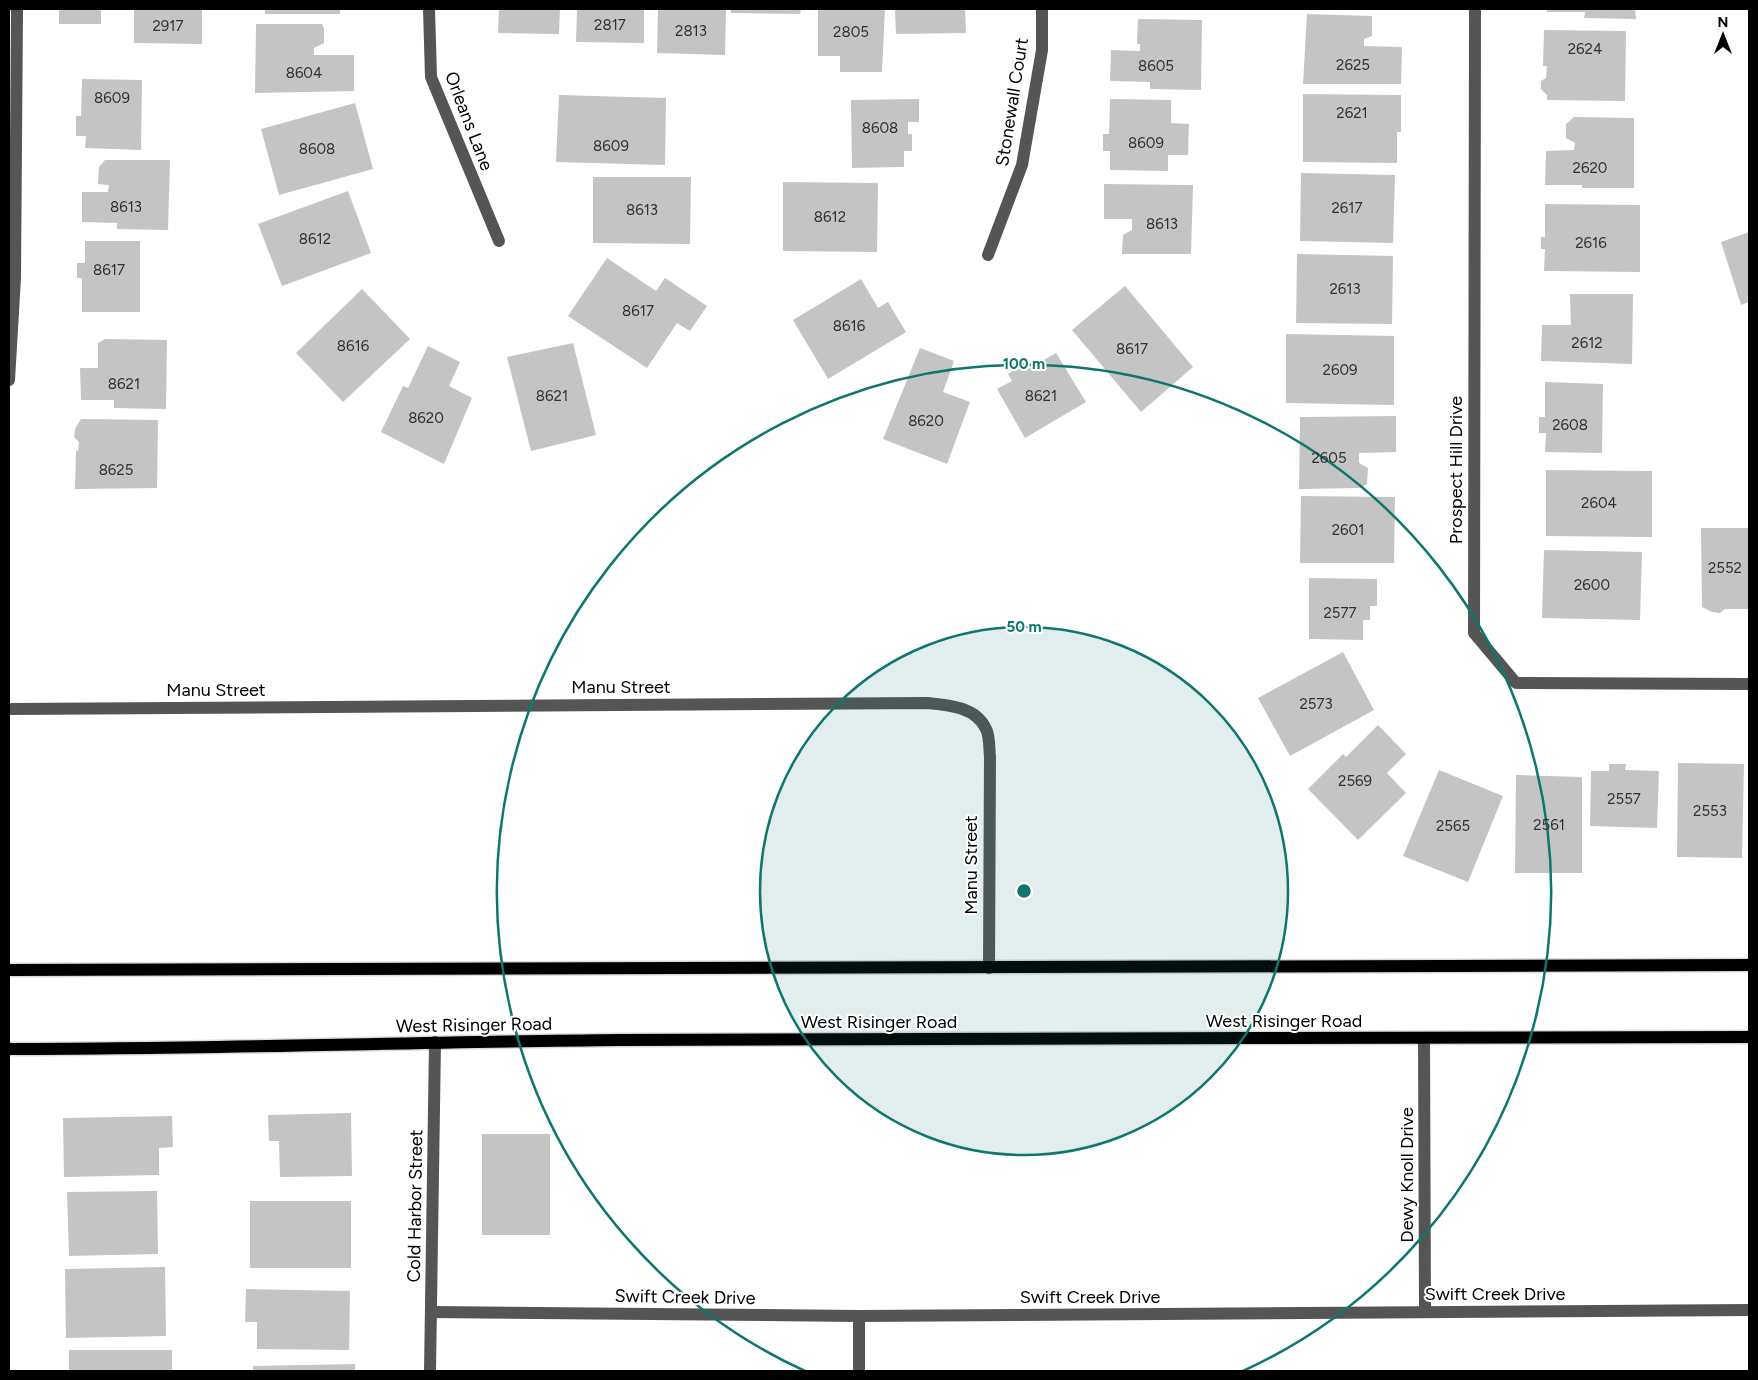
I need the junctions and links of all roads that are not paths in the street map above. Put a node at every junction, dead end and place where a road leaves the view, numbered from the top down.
1 (17, 9) edge
2 (429, 9) edge
3 (1042, 9) edge
4 (1475, 9) edge
5 (498, 242) dead end
6 (988, 255) dead end
7 (12, 278) edge
8 (9, 380) edge
9 (1749, 684) edge
10 (9, 709) edge
11 (1749, 965) edge
12 (989, 968) junction
13 (9, 970) edge
14 (1749, 1037) edge
15 (1424, 1039) junction
16 (435, 1042) junction
17 (9, 1049) edge
18 (1749, 1310) edge
19 (431, 1312) junction
20 (1425, 1312) junction
21 (859, 1316) junction
22 (430, 1371) edge
23 (859, 1371) edge

1 - 7 street
2 - 5 street, Orleans Lane
3 - 6 street, Stonewall Court
4 - 9 street, Prospect Hill Drive
7 - 8 street
10 - 12 street, Manu Street
11 - 12 main road
12 - 13 main road
14 - 15 main road, West Risinger Road
15 - 16 main road, West Risinger Road
15 - 20 street, Dewy Knoll Drive
16 - 17 main road, West Risinger Road
16 - 19 street, Cold Harbor Street
18 - 20 street, Swift Creek Drive
19 - 21 street, Swift Creek Drive
19 - 22 street, Cold Harbor Street
20 - 21 street, Swift Creek Drive
21 - 23 street

